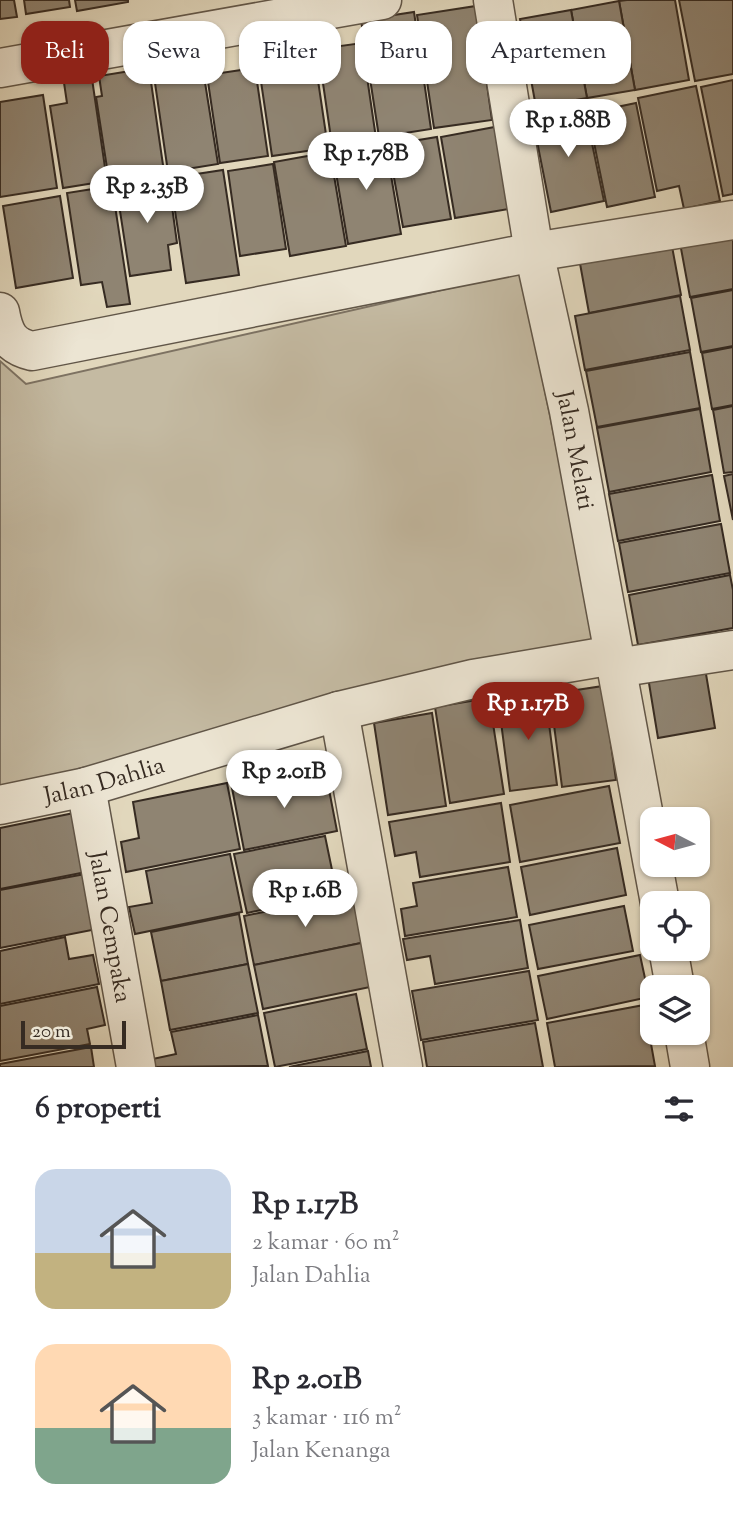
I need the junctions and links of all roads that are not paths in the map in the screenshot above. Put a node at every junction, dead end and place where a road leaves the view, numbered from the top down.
1 (382, 0) edge
2 (493, 0) edge
3 (0, 68) edge
4 (733, 220) edge
5 (534, 252) junction
6 (1, 317) edge
7 (733, 650) edge
8 (615, 662) junction
9 (340, 711) junction
10 (86, 787) junction
11 (0, 805) edge
12 (658, 891) edge
13 (686, 1045) edge
14 (136, 1067) edge
15 (403, 1067) edge
16 (690, 1067) edge

1 - 3 street
2 - 5 street, Jalan Melati
4 - 5 street
5 - 6 street
5 - 8 street, Jalan Melati
7 - 8 street, Jalan Dahlia
8 - 9 street, Jalan Dahlia
8 - 12 street, Jalan Melati
9 - 10 street, Jalan Dahlia
9 - 15 street
10 - 11 street, Jalan Dahlia
10 - 14 street, Jalan Cempaka
13 - 16 street

